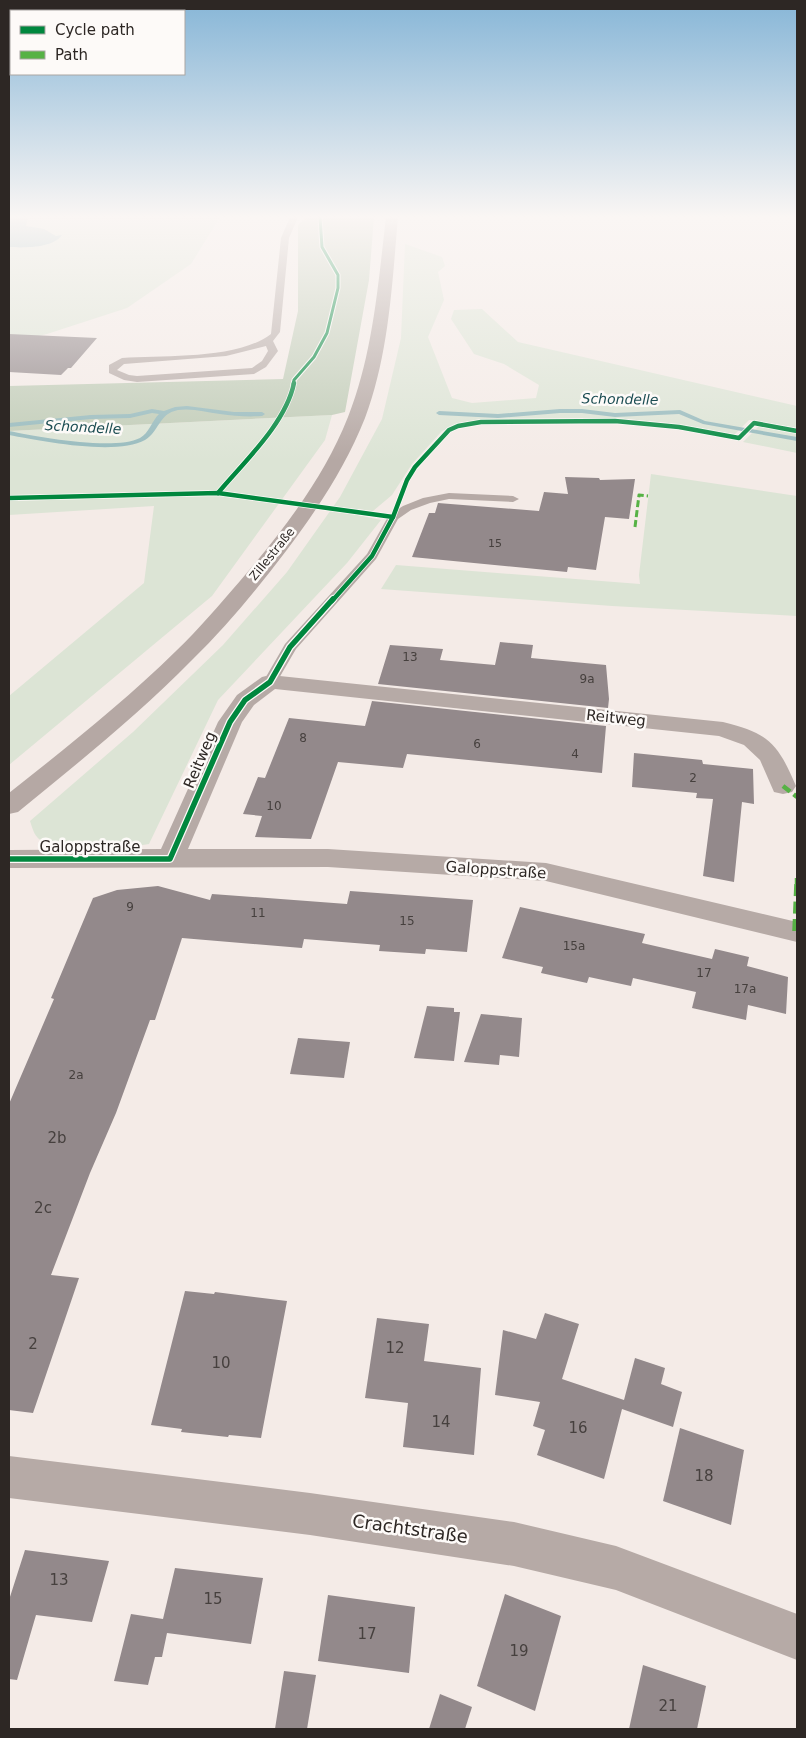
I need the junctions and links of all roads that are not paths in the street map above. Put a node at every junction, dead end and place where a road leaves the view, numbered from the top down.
1 (279, 298) edge
2 (384, 298) edge
3 (269, 341) junction
4 (513, 500) dead end
5 (270, 682) junction
6 (783, 786) dead end
7 (9, 806) edge
8 (9, 859) edge
9 (170, 860) junction
10 (797, 932) edge
11 (9, 1478) edge
12 (797, 1637) edge

1 - 3 lane
2 - 7 main road, Zillestraße
3 - 3 lane
4 - 5 lane
5 - 6 street, Reitweg
5 - 9 street, Reitweg
8 - 9 street, Galoppstraße
9 - 10 street, Galoppstraße
11 - 12 street, Crachtstraße

